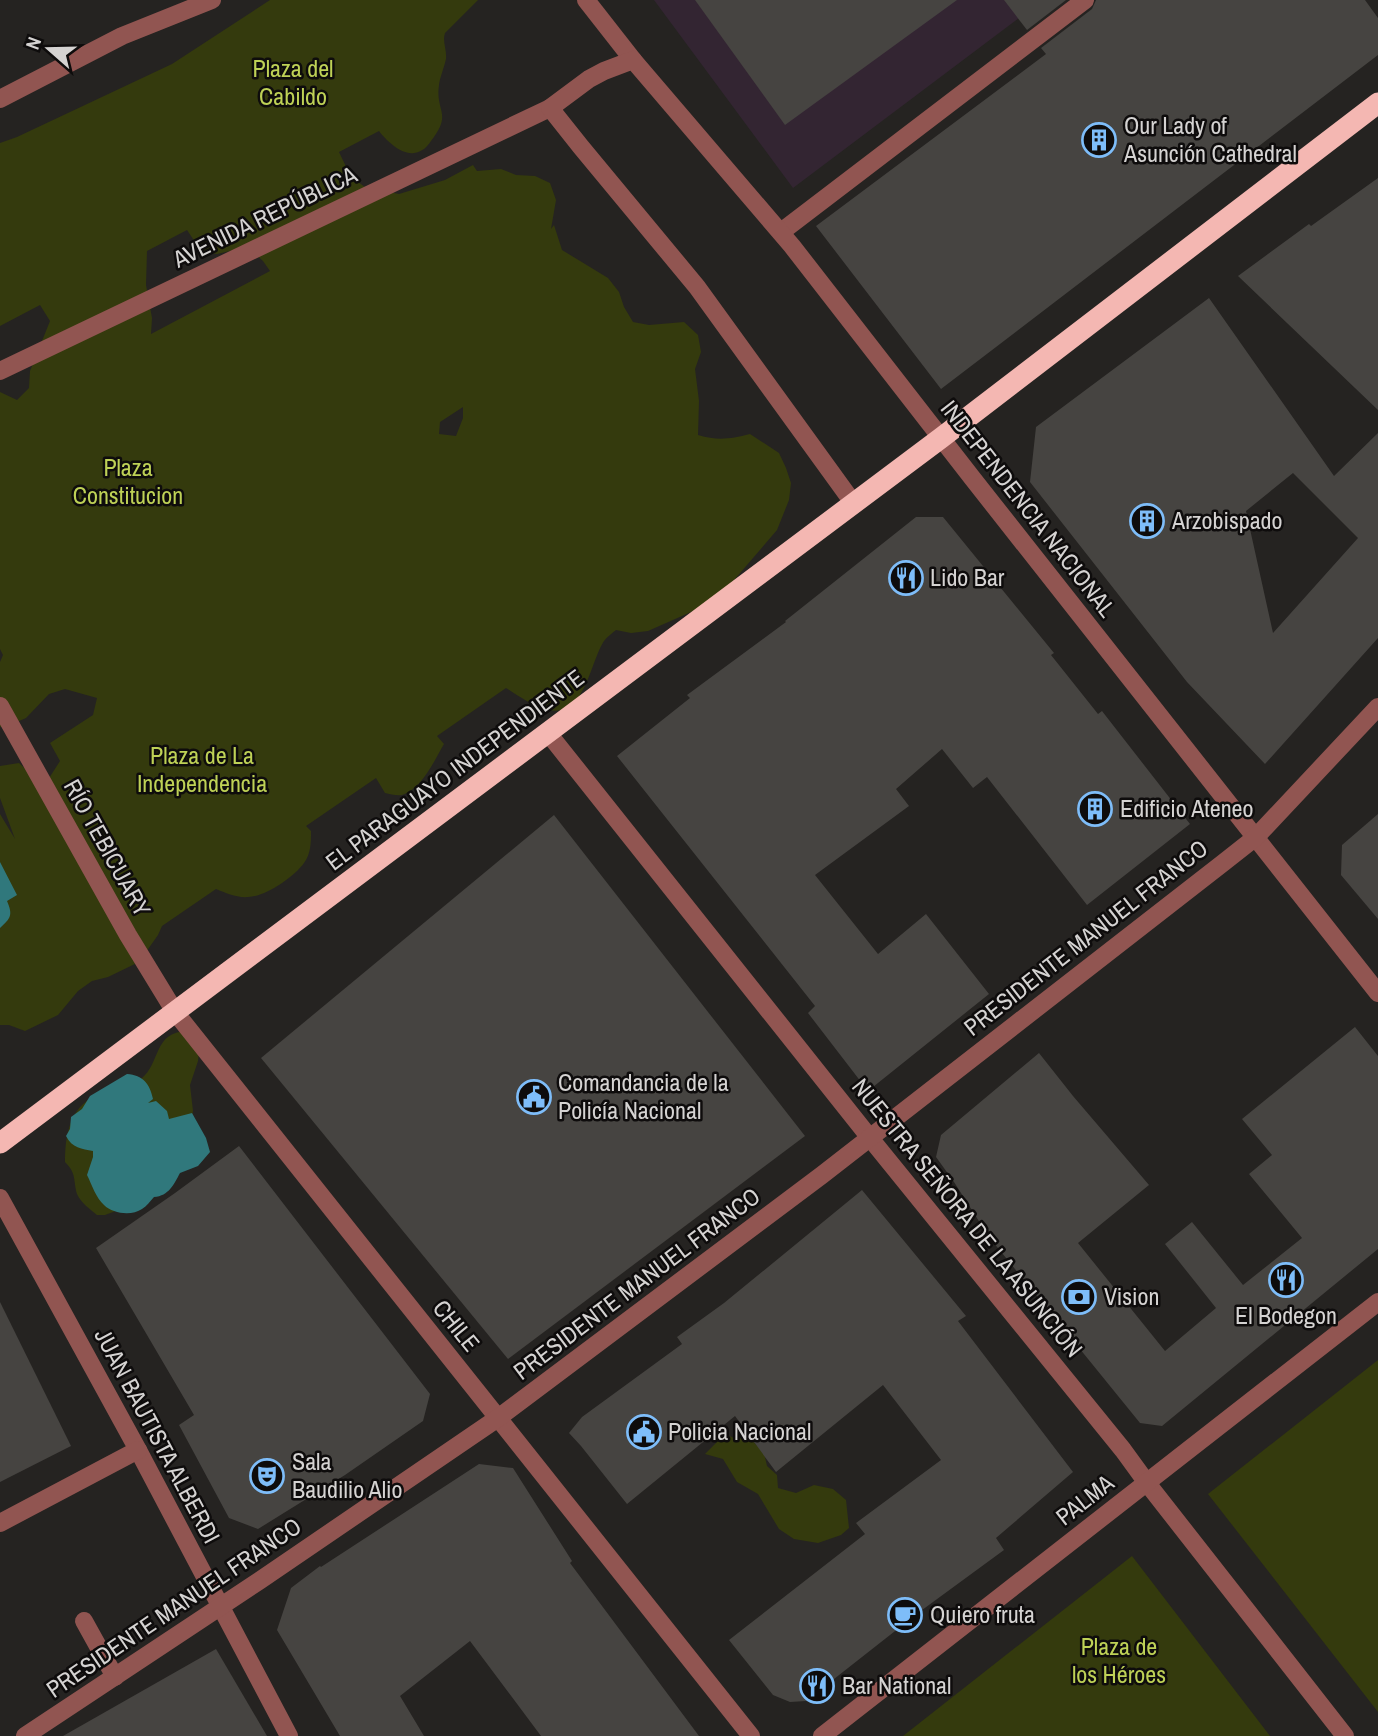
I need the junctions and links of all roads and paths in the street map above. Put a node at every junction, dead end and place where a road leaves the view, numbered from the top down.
1 (212, 0) edge
2 (586, 0) edge
3 (1085, 0) edge
4 (633, 60) junction
5 (0, 99) edge
6 (1378, 103) edge
7 (550, 108) junction
8 (781, 232) junction
9 (0, 371) edge
10 (941, 438) junction
11 (854, 504) junction
12 (0, 706) edge
13 (1378, 707) edge
14 (548, 733) junction
15 (1256, 838) junction
16 (1378, 993) edge
17 (175, 1012) junction
18 (870, 1138) junction
19 (0, 1143) edge
20 (0, 1198) edge
21 (1378, 1302) edge
22 (498, 1418) junction
23 (138, 1450) junction
24 (1147, 1483) junction
25 (0, 1523) edge
26 (221, 1605) junction
27 (83, 1621) dead end
28 (115, 1677) junction
29 (25, 1736) edge
30 (289, 1736) edge
31 (751, 1736) edge
32 (822, 1736) edge
33 (1345, 1736) edge

1 - 5 street
2 - 4 street, INDEPENDENCIA NACIONAL
3 - 8 street
4 - 7 street
4 - 8 street, INDEPENDENCIA NACIONAL
6 - 10 highway, EL PARAGUAYO INDEPENDIENTE
7 - 9 street, AVENIDA REPÚBLICA
7 - 11 street
8 - 10 street, INDEPENDENCIA NACIONAL
10 - 11 highway, EL PARAGUAYO INDEPENDIENTE
10 - 15 street, INDEPENDENCIA NACIONAL
11 - 14 highway, EL PARAGUAYO INDEPENDIENTE
12 - 17 street, RÍO TEBICUARY
13 - 15 street, PRESIDENTE MANUEL FRANCO
14 - 17 highway, EL PARAGUAYO INDEPENDIENTE
14 - 18 street, NUESTRA SEÑORA DE LA ASUNCIÓN
15 - 16 street, INDEPENDENCIA NACIONAL
15 - 18 street, PRESIDENTE MANUEL FRANCO
17 - 19 highway, EL PARAGUAYO INDEPENDIENTE
17 - 22 street, CHILE
18 - 22 street, PRESIDENTE MANUEL FRANCO
18 - 24 street, NUESTRA SEÑORA DE LA ASUNCIÓN
20 - 23 street, JUAN BAUTISTA ALBERDI
21 - 24 street, PALMA
22 - 26 street, PRESIDENTE MANUEL FRANCO
22 - 31 street, CHILE
23 - 25 street
23 - 26 street, JUAN BAUTISTA ALBERDI
24 - 32 street, PALMA
24 - 33 street, NUESTRA SEÑORA DE LA ASUNCIÓN
26 - 28 street, PRESIDENTE MANUEL FRANCO
26 - 30 street, JUAN BAUTISTA ALBERDI
27 - 28 street
28 - 29 street, PRESIDENTE MANUEL FRANCO

